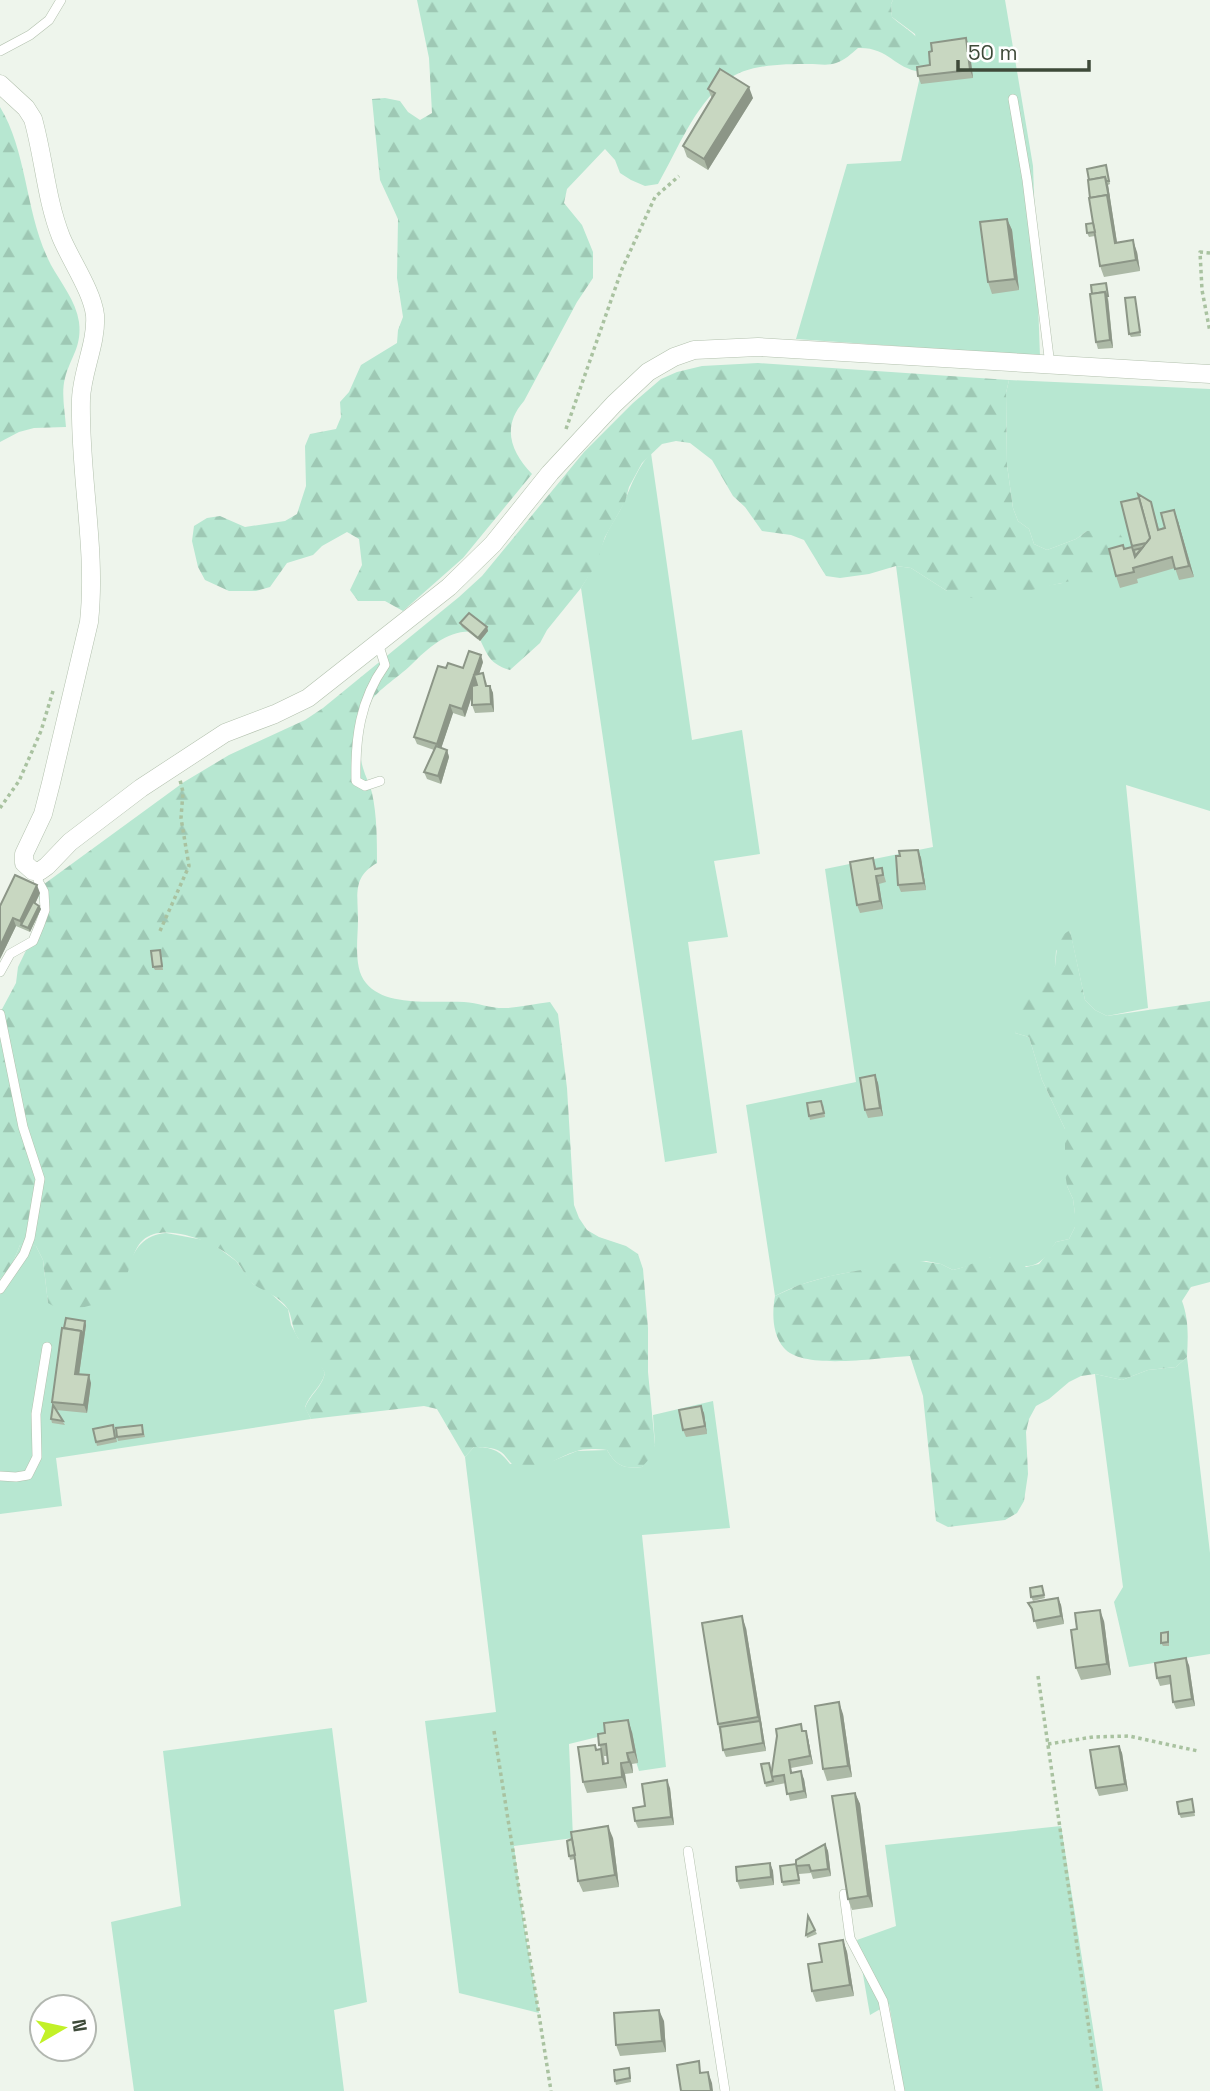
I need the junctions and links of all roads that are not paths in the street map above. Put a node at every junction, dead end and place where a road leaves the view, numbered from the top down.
1 (61, 0) edge
2 (0, 51) edge
3 (0, 84) edge
4 (1013, 99) dead end
5 (1051, 365) junction
6 (1210, 374) edge
7 (378, 643) junction
8 (380, 781) dead end
9 (40, 871) junction
10 (0, 972) edge
11 (0, 1014) edge
12 (0, 1289) edge
13 (47, 1347) dead end
14 (0, 1476) edge
15 (688, 1851) dead end
16 (844, 1894) edge
17 (725, 2091) edge
18 (900, 2091) edge

1 - 2 lane
3 - 9 street
4 - 5 lane
5 - 6 street
5 - 7 street
7 - 8 lane
7 - 9 street
9 - 10 lane
11 - 12 lane
13 - 14 lane
15 - 17 lane
16 - 18 lane

